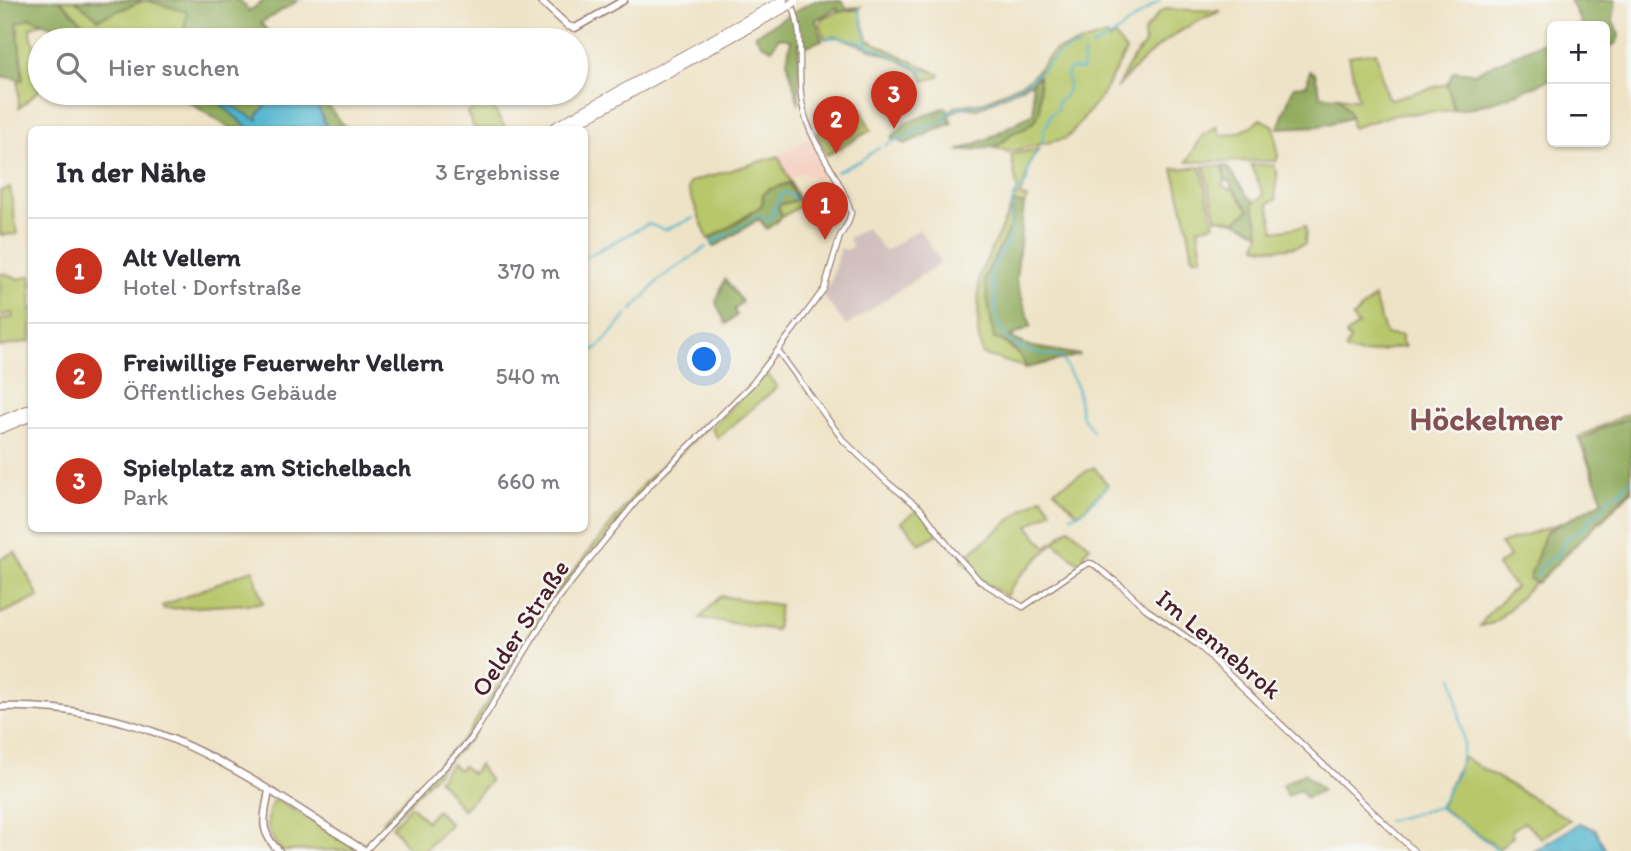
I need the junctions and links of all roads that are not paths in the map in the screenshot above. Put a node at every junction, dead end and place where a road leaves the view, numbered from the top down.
1 (540, 0) edge
2 (624, 0) edge
3 (792, 1) edge
4 (557, 126) edge
5 (572, 126) edge
6 (778, 351) junction
7 (28, 410) edge
8 (28, 418) edge
9 (0, 421) edge
10 (0, 429) edge
11 (0, 706) edge
12 (272, 792) junction
13 (279, 851) edge
14 (365, 851) edge
15 (1414, 851) edge

1 - 2 main road
3 - 4 highway
3 - 5 highway
3 - 6 street, Oelder Straße
6 - 14 street, Oelder Straße
6 - 15 street, Im Lennebrok
7 - 9 highway
8 - 10 highway
11 - 12 main road
12 - 13 main road
12 - 14 main road

